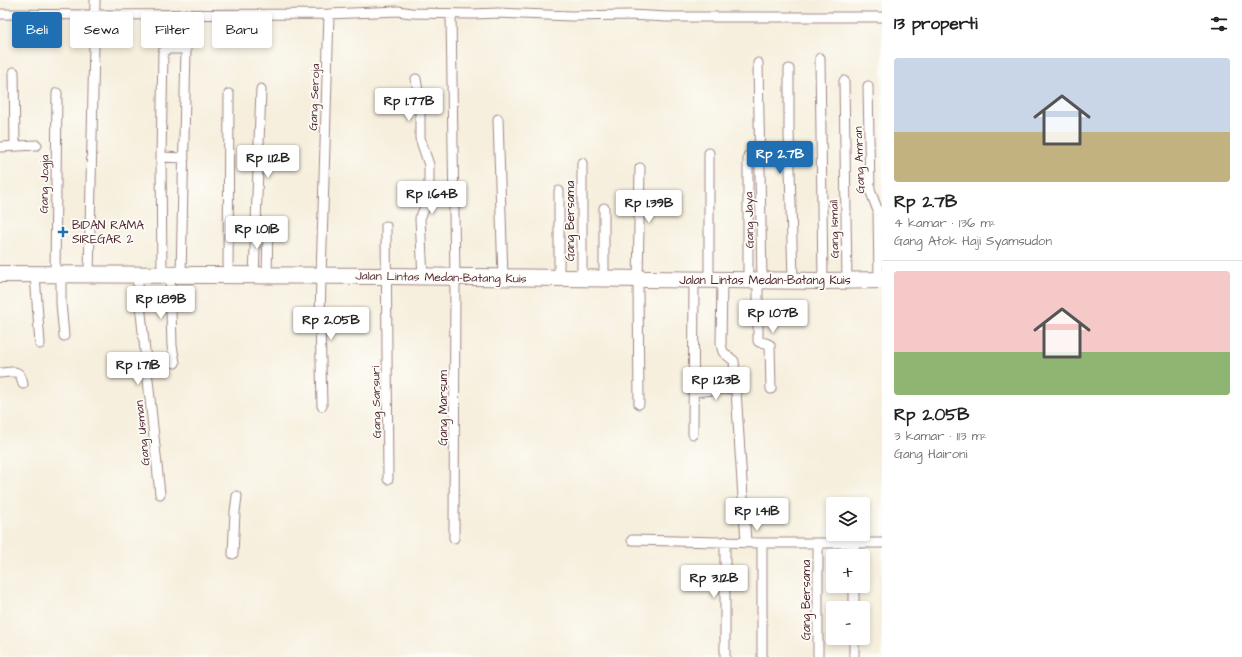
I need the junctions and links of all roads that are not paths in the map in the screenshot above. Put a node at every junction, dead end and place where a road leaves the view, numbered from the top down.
1 (95, 0) edge
2 (95, 12) edge
3 (0, 14) edge
4 (204, 14) edge
5 (329, 14) junction
6 (451, 14) junction
7 (70, 15) edge
8 (882, 17) edge
9 (94, 48) edge
10 (186, 49) joint
11 (820, 58) dead end
12 (758, 64) dead end
13 (789, 69) dead end
14 (14, 72) dead end
15 (416, 79) dead end
16 (844, 81) dead end
17 (868, 86) dead end
18 (261, 89) dead end
19 (58, 93) dead end
20 (229, 94) dead end
21 (498, 119) dead end
22 (15, 146) junction
23 (37, 146) dead end
24 (0, 147) edge
25 (709, 153) dead end
26 (748, 156) dead end
27 (161, 157) junction
28 (184, 158) junction
29 (582, 163) dead end
30 (640, 168) dead end
31 (559, 191) dead end
32 (604, 208) dead end
33 (268, 225) dead end
34 (386, 226) dead end
35 (0, 274) edge
36 (35, 275) junction
37 (58, 275) junction
38 (89, 275) junction
39 (137, 275) junction
40 (171, 275) junction
41 (228, 275) junction
42 (261, 276) junction
43 (321, 276) junction
44 (386, 276) junction
45 (423, 278) junction
46 (455, 278) junction
47 (503, 278) junction
48 (560, 278) junction
49 (582, 278) junction
50 (604, 278) junction
51 (638, 280) junction
52 (708, 280) junction
53 (756, 280) junction
54 (793, 280) junction
55 (881, 280) edge
56 (823, 281) junction
57 (847, 281) junction
58 (64, 336) dead end
59 (40, 344) dead end
60 (175, 363) dead end
61 (0, 373) edge
62 (24, 384) dead end
63 (736, 388) junction
64 (771, 389) dead end
65 (693, 392) junction
66 (639, 404) dead end
67 (322, 406) dead end
68 (693, 434) dead end
69 (388, 479) dead end
70 (160, 494) dead end
71 (237, 496) dead end
72 (454, 538) dead end
73 (632, 540) dead end
74 (724, 542) junction
75 (746, 542) junction
76 (854, 542) junction
77 (762, 543) junction
78 (818, 543) junction
79 (882, 543) edge
80 (854, 549) edge
81 (233, 554) dead end
82 (854, 645) edge
83 (725, 657) edge
84 (762, 657) edge
85 (818, 657) edge
86 (854, 657) edge

1 - 2 street
3 - 7 street
4 - 5 street
5 - 6 street
5 - 43 street, Gang Seroja
6 - 8 street
6 - 46 street, Gang Marsum
9 - 38 street
10 - 27 street
10 - 28 street
11 - 56 street
12 - 53 street, Gang Jaya
13 - 54 street
14 - 22 street
15 - 45 street
16 - 57 street, Gang Ismail
17 - 55 street, Gang Amran
18 - 42 street
19 - 37 street, Gang Jogja
20 - 41 street
21 - 47 street
22 - 23 street
22 - 24 street
25 - 52 street
26 - 53 street
27 - 28 street
27 - 40 street
28 - 40 street
29 - 49 street, Gang Bersama
30 - 51 street
31 - 48 street
32 - 50 street
33 - 42 street
34 - 44 street, Gang Sarsuri
35 - 36 highway, Jalan Lintas Medan–Batang Kuis
36 - 37 highway, Jalan Lintas Medan–Batang Kuis
36 - 59 street
37 - 38 highway, Jalan Lintas Medan–Batang Kuis
37 - 58 street, Gang Jogja
38 - 39 highway, Jalan Lintas Medan–Batang Kuis
39 - 40 highway, Jalan Lintas Medan–Batang Kuis
39 - 70 street, Gang Usman
40 - 41 highway, Jalan Lintas Medan–Batang Kuis
40 - 60 street
41 - 42 highway, Jalan Lintas Medan–Batang Kuis
42 - 43 highway, Jalan Lintas Medan–Batang Kuis
43 - 44 highway, Jalan Lintas Medan–Batang Kuis
43 - 67 street, Gang Seroja
44 - 45 highway, Jalan Lintas Medan–Batang Kuis
44 - 69 street, Gang Sarsuri
45 - 46 highway, Jalan Lintas Medan–Batang Kuis
46 - 47 highway, Jalan Lintas Medan–Batang Kuis
46 - 72 street, Gang Marsum
47 - 48 highway, Jalan Lintas Medan–Batang Kuis
48 - 49 highway, Jalan Lintas Medan–Batang Kuis
49 - 50 highway, Jalan Lintas Medan–Batang Kuis
50 - 51 highway, Jalan Lintas Medan–Batang Kuis
51 - 52 highway, Jalan Lintas Medan–Batang Kuis
51 - 66 street
52 - 53 highway, Jalan Lintas Medan–Batang Kuis
52 - 63 street
52 - 65 street
53 - 54 highway, Jalan Lintas Medan–Batang Kuis
53 - 64 street
54 - 56 highway, Jalan Lintas Medan–Batang Kuis
55 - 57 highway, Jalan Lintas Medan–Batang Kuis
56 - 57 highway, Jalan Lintas Medan–Batang Kuis
61 - 62 street
63 - 65 street
63 - 75 street
65 - 68 street
71 - 81 street
73 - 74 street
74 - 75 street
74 - 83 street
75 - 77 street
76 - 78 street
76 - 79 street
76 - 80 street
77 - 78 street
77 - 84 street
78 - 85 street, Gang Bersama
82 - 86 street

